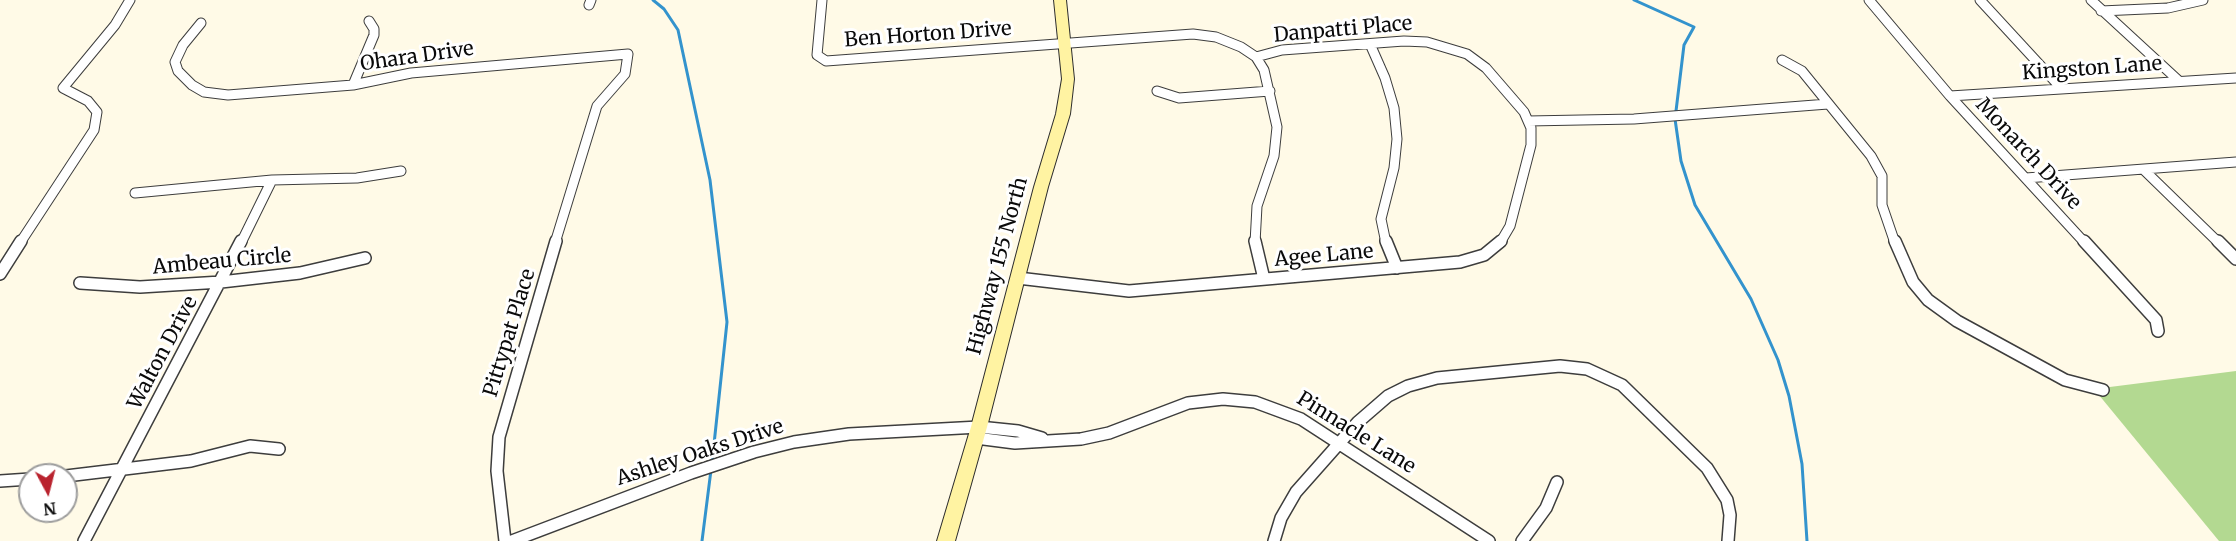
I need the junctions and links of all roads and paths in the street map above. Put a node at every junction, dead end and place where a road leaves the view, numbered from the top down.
1 (130, 0) edge
2 (822, 0) edge
3 (1060, 0) edge
4 (1869, 0) edge
5 (1980, 0) edge
6 (2091, 0) edge
7 (2203, 0) edge
8 (2101, 11) junction
9 (369, 21) dead end
10 (201, 23) dead end
11 (1063, 41) junction
12 (1370, 44) junction
13 (1256, 57) junction
14 (1782, 60) dead end
15 (2236, 78) edge
16 (2179, 81) junction
17 (353, 85) junction
18 (2062, 89) junction
19 (1157, 91) dead end
20 (1270, 92) junction
21 (1950, 96) junction
22 (1828, 104) junction
23 (1527, 120) junction
24 (586, 140) joint
25 (2236, 162) edge
26 (2144, 170) junction
27 (401, 171) dead end
28 (2026, 178) junction
29 (272, 180) junction
30 (135, 193) dead end
31 (365, 258) dead end
32 (2236, 259) edge
33 (1397, 268) junction
34 (0, 274) edge
35 (1018, 278) junction
36 (1264, 279) junction
37 (221, 282) junction
38 (80, 283) dead end
39 (2158, 332) dead end
40 (2103, 390) dead end
41 (977, 433) junction
42 (1339, 443) junction
43 (279, 448) dead end
44 (120, 471) junction
45 (78, 475) edge
46 (18, 479) edge
47 (0, 481) edge
48 (1557, 482) dead end
49 (84, 541) edge
50 (505, 541) edge
51 (513, 541) edge
52 (946, 541) edge
53 (1274, 541) edge
54 (1489, 541) edge
55 (1522, 541) edge
56 (1728, 541) edge

1 - 34 street
2 - 11 street, Ben Horton Drive
3 - 11 main road, Highway 155 North
4 - 21 street, Monarch Drive
5 - 18 street
6 - 8 street
7 - 8 street
8 - 16 street
9 - 17 street
10 - 17 street, Ohara Drive
11 - 13 street, Danpatti Place
11 - 35 main road, Highway 155 North
12 - 13 street, Danpatti Place
12 - 23 street, Danpatti Place
12 - 33 street
13 - 20 street
14 - 22 street
15 - 16 street, Kingston Lane
16 - 18 street, Kingston Lane
17 - 24 street, Ohara Drive
18 - 21 street, Kingston Lane
19 - 20 street
20 - 36 street
21 - 28 street, Monarch Drive
22 - 23 street
22 - 40 street
23 - 33 street, Agee Lane
24 - 50 street, Pittypat Place
25 - 26 street
26 - 28 street
26 - 32 street
27 - 29 street
28 - 39 street, Monarch Drive
29 - 30 street
29 - 37 street, Walton Drive
31 - 37 street, Ambeau Circle
33 - 36 street, Agee Lane
35 - 36 street, Agee Lane
35 - 41 main road, Highway 155 North
37 - 38 street, Ambeau Circle
37 - 44 street, Walton Drive
41 - 42 street, Pinnacle Lane
41 - 51 street, Ashley Oaks Drive
41 - 52 main road, Highway 155 North
42 - 53 street
42 - 54 street, Pinnacle Lane
42 - 56 street
43 - 44 street
44 - 45 street
44 - 49 street, Walton Drive
46 - 47 street
48 - 55 street

